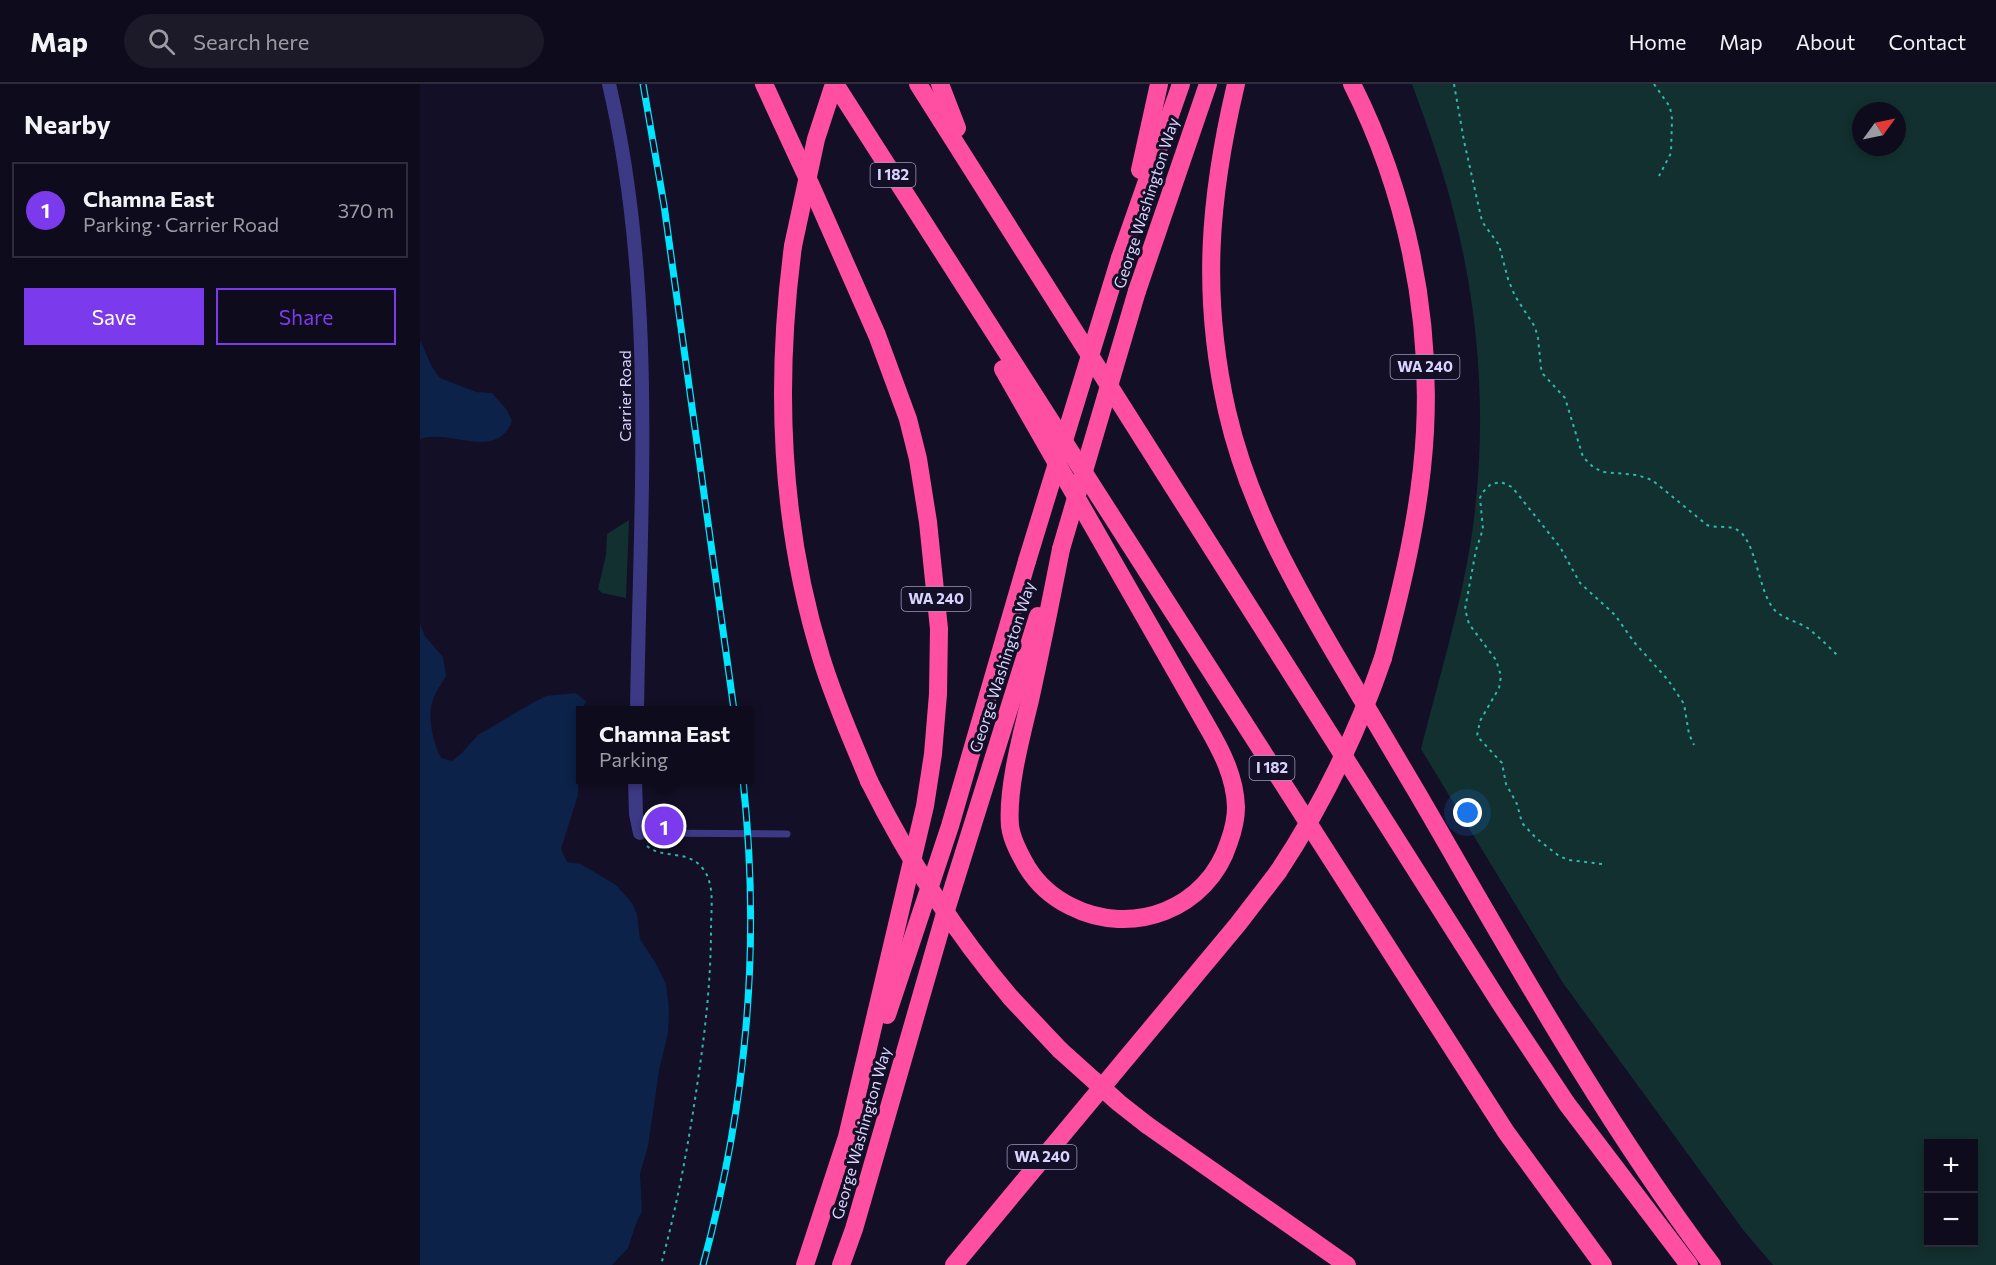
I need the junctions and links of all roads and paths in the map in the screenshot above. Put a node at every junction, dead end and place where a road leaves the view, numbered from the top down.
1 (609, 84) edge
2 (764, 84) edge
3 (834, 84) edge
4 (918, 84) edge
5 (940, 84) edge
6 (1159, 84) edge
7 (1181, 84) edge
8 (1208, 84) edge
9 (1236, 84) edge
10 (1352, 84) edge
11 (1454, 84) edge
12 (1654, 84) edge
13 (1659, 176) dead end
14 (1006, 222) junction
15 (1121, 254) junction
16 (951, 266) junction
17 (1061, 549) junction
18 (1837, 655) dead end
19 (636, 706) edge
20 (1694, 745) dead end
21 (635, 784) edge
22 (640, 833) junction
23 (787, 834) dead end
24 (1602, 864) dead end
25 (847, 1137) junction
26 (661, 1265) edge
27 (805, 1265) edge
28 (841, 1265) edge
29 (954, 1265) edge
30 (1347, 1265) edge
31 (1603, 1265) edge
32 (1689, 1265) edge
33 (1712, 1265) edge

1 - 19 street, Carrier Road
2 - 25 highway, WA 240
3 - 16 highway, I 182
3 - 30 highway, bridge
4 - 14 highway
5 - 14 highway
6 - 15 highway
7 - 15 highway, George Washington Way
8 - 17 highway, George Washington Way, bridge
9 - 33 highway
10 - 29 highway, WA 240, bridge
11 - 18 path
12 - 13 path
14 - 32 highway
15 - 25 highway, George Washington Way, bridge
16 - 17 highway
16 - 31 highway, I 182
17 - 28 highway, George Washington Way
20 - 24 path
21 - 22 street
22 - 23 lane
22 - 26 path
25 - 27 highway, WA 240

